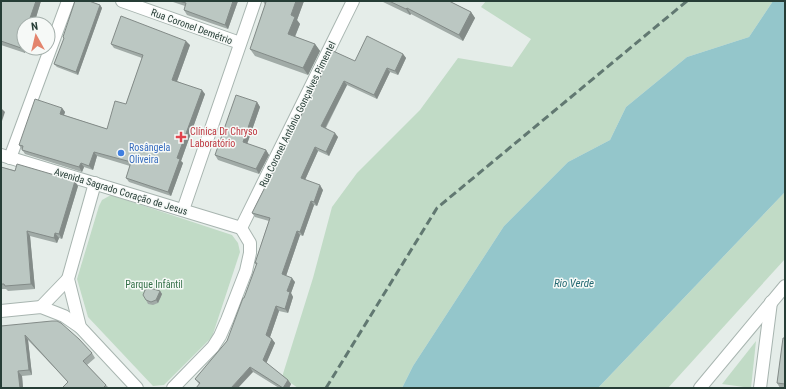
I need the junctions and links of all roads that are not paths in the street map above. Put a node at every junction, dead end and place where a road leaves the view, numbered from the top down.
1 (68, 1) edge
2 (122, 1) edge
3 (255, 1) edge
4 (353, 1) edge
5 (240, 43) junction
6 (6, 157) edge
7 (96, 183) junction
8 (183, 210) junction
9 (241, 228) junction
10 (68, 279) junction
11 (785, 286) edge
12 (771, 302) junction
13 (41, 307) junction
14 (1, 311) edge
15 (80, 327) junction
16 (137, 388) edge
17 (173, 388) edge
18 (700, 388) edge
19 (760, 388) edge

1 - 6 street
2 - 5 street, Rua Coronel Demétrio
3 - 5 street
4 - 9 street, Rua Coronel Antônio Gonçalves Pimentel
5 - 8 street
6 - 7 street, Avenida Sagrado Coração de Jesus
7 - 8 street, Avenida Sagrado Coração de Jesus
7 - 10 street
8 - 9 street, Avenida Sagrado Coração de Jesus
9 - 17 street
10 - 13 street
10 - 15 street
11 - 12 street
12 - 18 street
12 - 19 street
13 - 14 street
13 - 15 street
15 - 16 street

